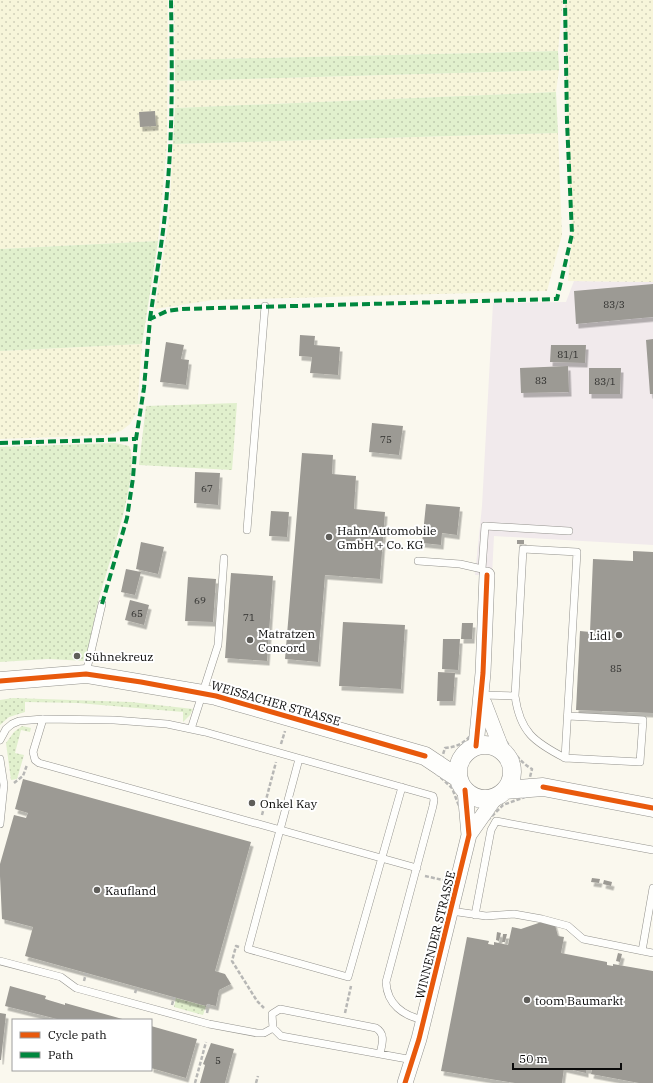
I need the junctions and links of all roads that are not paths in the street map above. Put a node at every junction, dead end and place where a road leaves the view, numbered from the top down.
1 (265, 306) dead end
2 (247, 530) dead end
3 (569, 531) dead end
4 (224, 558) dead end
5 (418, 561) dead end
6 (484, 572) junction
7 (102, 604) dead end
8 (86, 674) junction
9 (0, 681) edge
10 (202, 693) junction
11 (481, 694) junction
12 (515, 696) junction
13 (568, 716) junction
14 (43, 719) junction
15 (191, 729) junction
16 (478, 739) junction
17 (0, 740) edge
18 (507, 757) junction
19 (565, 758) junction
20 (0, 759) edge
21 (299, 759) junction
22 (441, 761) junction
23 (462, 784) junction
24 (533, 784) junction
25 (402, 787) junction
26 (500, 794) junction
27 (653, 808) edge
28 (0, 809) edge
29 (0, 824) edge
30 (280, 829) junction
31 (469, 836) junction
32 (653, 850) edge
33 (382, 858) junction
34 (417, 868) junction
35 (653, 888) edge
36 (451, 910) junction
37 (475, 915) junction
38 (642, 951) junction
39 (653, 953) edge
40 (0, 961) edge
41 (424, 1020) junction
42 (273, 1028) junction
43 (380, 1054) junction
44 (412, 1060) junction
45 (405, 1083) edge

1 - 2 lane
3 - 6 lane
4 - 10 lane
5 - 6 lane
6 - 11 street
7 - 8 lane
8 - 9 street, WEISSACHER STRASSE
8 - 10 street, WEISSACHER STRASSE
10 - 15 lane
10 - 22 street, WEISSACHER STRASSE
11 - 12 lane
11 - 16 street
12 - 13 lane
12 - 19 lane
13 - 19 lane
13 - 19 lane
14 - 15 lane
14 - 17 lane
14 - 30 lane
15 - 21 lane
16 - 18 street, WEISSACHER STRASSE
16 - 22 street, WEISSACHER STRASSE
16 - 23 street
18 - 24 street, WEISSACHER STRASSE
18 - 26 street
20 - 28 lane
21 - 25 lane
21 - 30 lane
22 - 23 street, WEISSACHER STRASSE
23 - 26 street, WEISSACHER STRASSE
23 - 31 street, WINNENDER STRASSE
24 - 26 street, WEISSACHER STRASSE
24 - 27 street, WEISSACHER STRASSE
25 - 33 lane
25 - 34 lane
26 - 31 street, WINNENDER STRASSE
28 - 29 lane
30 - 33 lane
30 - 33 lane
31 - 36 street, WINNENDER STRASSE
32 - 37 lane
33 - 34 lane
34 - 41 lane
35 - 38 lane
36 - 37 lane
36 - 41 street, WINNENDER STRASSE
37 - 38 lane
38 - 39 lane
40 - 42 lane
41 - 44 street, WINNENDER STRASSE
42 - 43 lane
42 - 43 lane
43 - 44 lane
44 - 45 street, WINNENDER STRASSE

